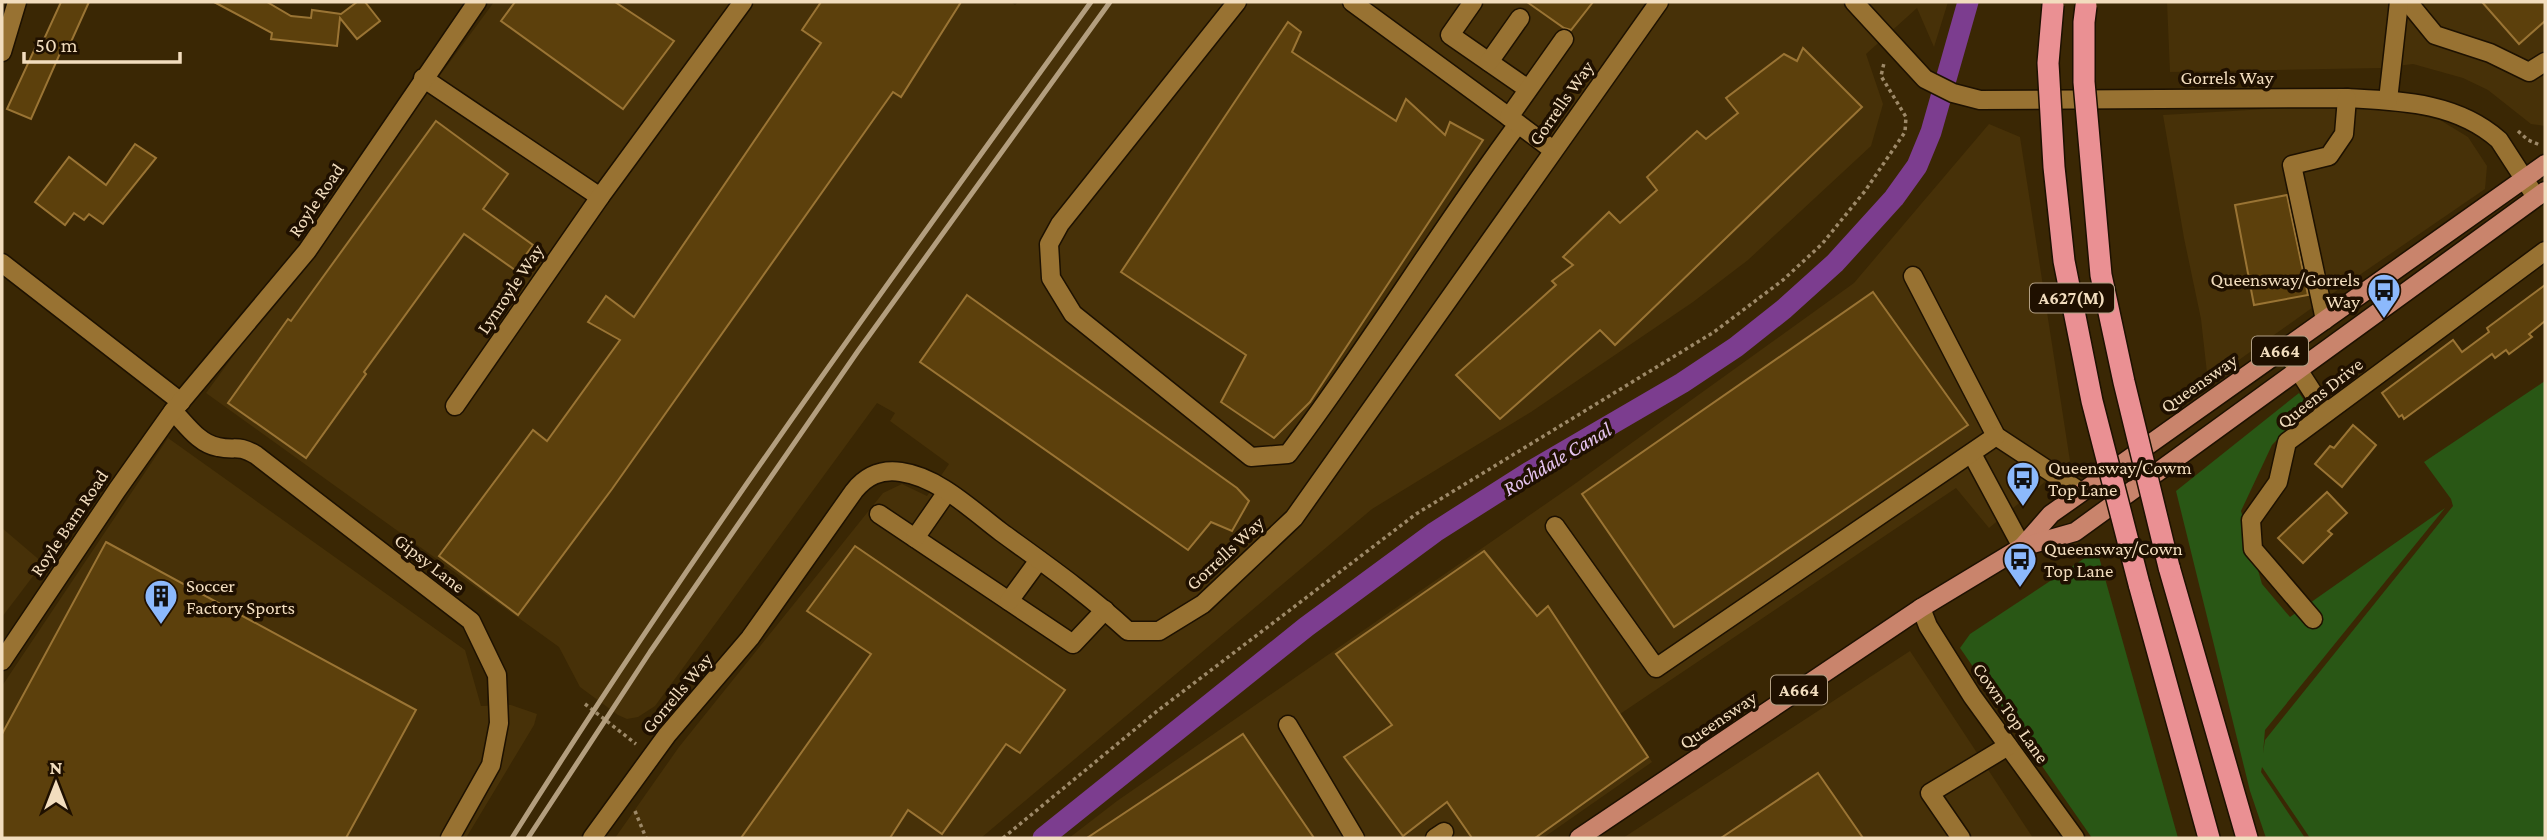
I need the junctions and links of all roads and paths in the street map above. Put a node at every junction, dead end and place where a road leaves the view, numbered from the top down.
1 (18, 2) edge
2 (477, 2) edge
3 (743, 2) edge
4 (1237, 2) edge
5 (1352, 2) edge
6 (1473, 2) edge
7 (1659, 2) edge
8 (1854, 2) edge
9 (2399, 2) edge
10 (2408, 2) edge
11 (2053, 4) edge
12 (2087, 4) edge
13 (1520, 18) dead end
14 (1564, 39) dead end
15 (1896, 47) junction
16 (2, 52) edge
17 (1489, 62) junction
18 (2545, 62) edge
19 (424, 78) junction
20 (1528, 89) junction
21 (2347, 98) junction
22 (2388, 100) junction
23 (1514, 121) junction
24 (1553, 150) junction
25 (2545, 164) edge
26 (2523, 179) junction
27 (2541, 194) edge
28 (600, 197) junction
29 (2545, 251) edge
30 (2, 263) edge
31 (1913, 276) dead end
32 (2325, 320) junction
33 (2284, 348) junction
34 (2298, 370) junction
35 (456, 406) dead end
36 (177, 407) junction
37 (2326, 413) junction
38 (1996, 436) junction
39 (1972, 454) junction
40 (947, 492) junction
41 (2081, 492) junction
42 (878, 514) dead end
43 (1555, 526) dead end
44 (915, 538) junction
45 (2022, 547) junction
46 (1040, 560) junction
47 (1009, 601) junction
48 (1921, 608) junction
49 (1105, 610) junction
50 (2313, 619) dead end
51 (2, 661) edge
52 (585, 704) dead end
53 (1288, 725) dead end
54 (2008, 746) junction
55 (652, 756) junction
56 (450, 838) edge
57 (592, 838) edge
58 (1003, 838) edge
59 (1355, 838) edge
60 (1579, 838) edge
61 (1961, 838) edge
62 (2075, 838) edge
63 (2209, 838) edge
64 (2247, 838) edge

1 - 16 street
2 - 19 street, Royle Road
3 - 28 street, Lynroyle Way
4 - 23 street
5 - 23 street
6 - 17 street
7 - 24 street, Gorrells Way
8 - 15 street
9 - 22 street
10 - 18 street
11 - 63 highway, A627(M), bridge
12 - 64 highway, A627(M), bridge
13 - 17 street
14 - 20 street
15 - 21 street, Gorrels Way
15 - 58 path
17 - 20 street
19 - 28 street
19 - 36 street, Royle Road
20 - 23 street
21 - 22 street, Gorrels Way
21 - 32 street
22 - 26 street, Gorrels Way
23 - 24 street
24 - 49 street, Gorrells Way
25 - 26 main road, Queensway / A664
26 - 27 street, Gorrels Way
26 - 32 main road, Queensway / A664
27 - 34 main road, Queensway / A664
28 - 35 street, Lynroyle Way
29 - 37 street, Queens Drive
30 - 36 street, Gipsy Lane
31 - 38 street
32 - 33 main road, Queensway / A664
33 - 34 street
33 - 41 main road, Queensway / A664
34 - 37 street
34 - 45 main road, Queensway / A664
36 - 51 street, Royle Barn Road
36 - 56 street, Gipsy Lane
37 - 50 street, Queens Drive
38 - 39 street
38 - 41 street
39 - 43 street
39 - 45 street
40 - 44 street
40 - 46 street, Gorrells Way
40 - 55 street, Gorrells Way
41 - 45 main road, Queensway / A664
42 - 44 street
44 - 47 street
45 - 48 main road, Queensway / A664
46 - 47 street
46 - 49 street, Gorrells Way
47 - 49 street
48 - 54 street, Cown Top Lane
48 - 60 main road, Queensway / A664
52 - 55 path
53 - 59 street
54 - 61 street
54 - 62 street, Cown Top Lane
55 - 57 street, Gorrells Way

